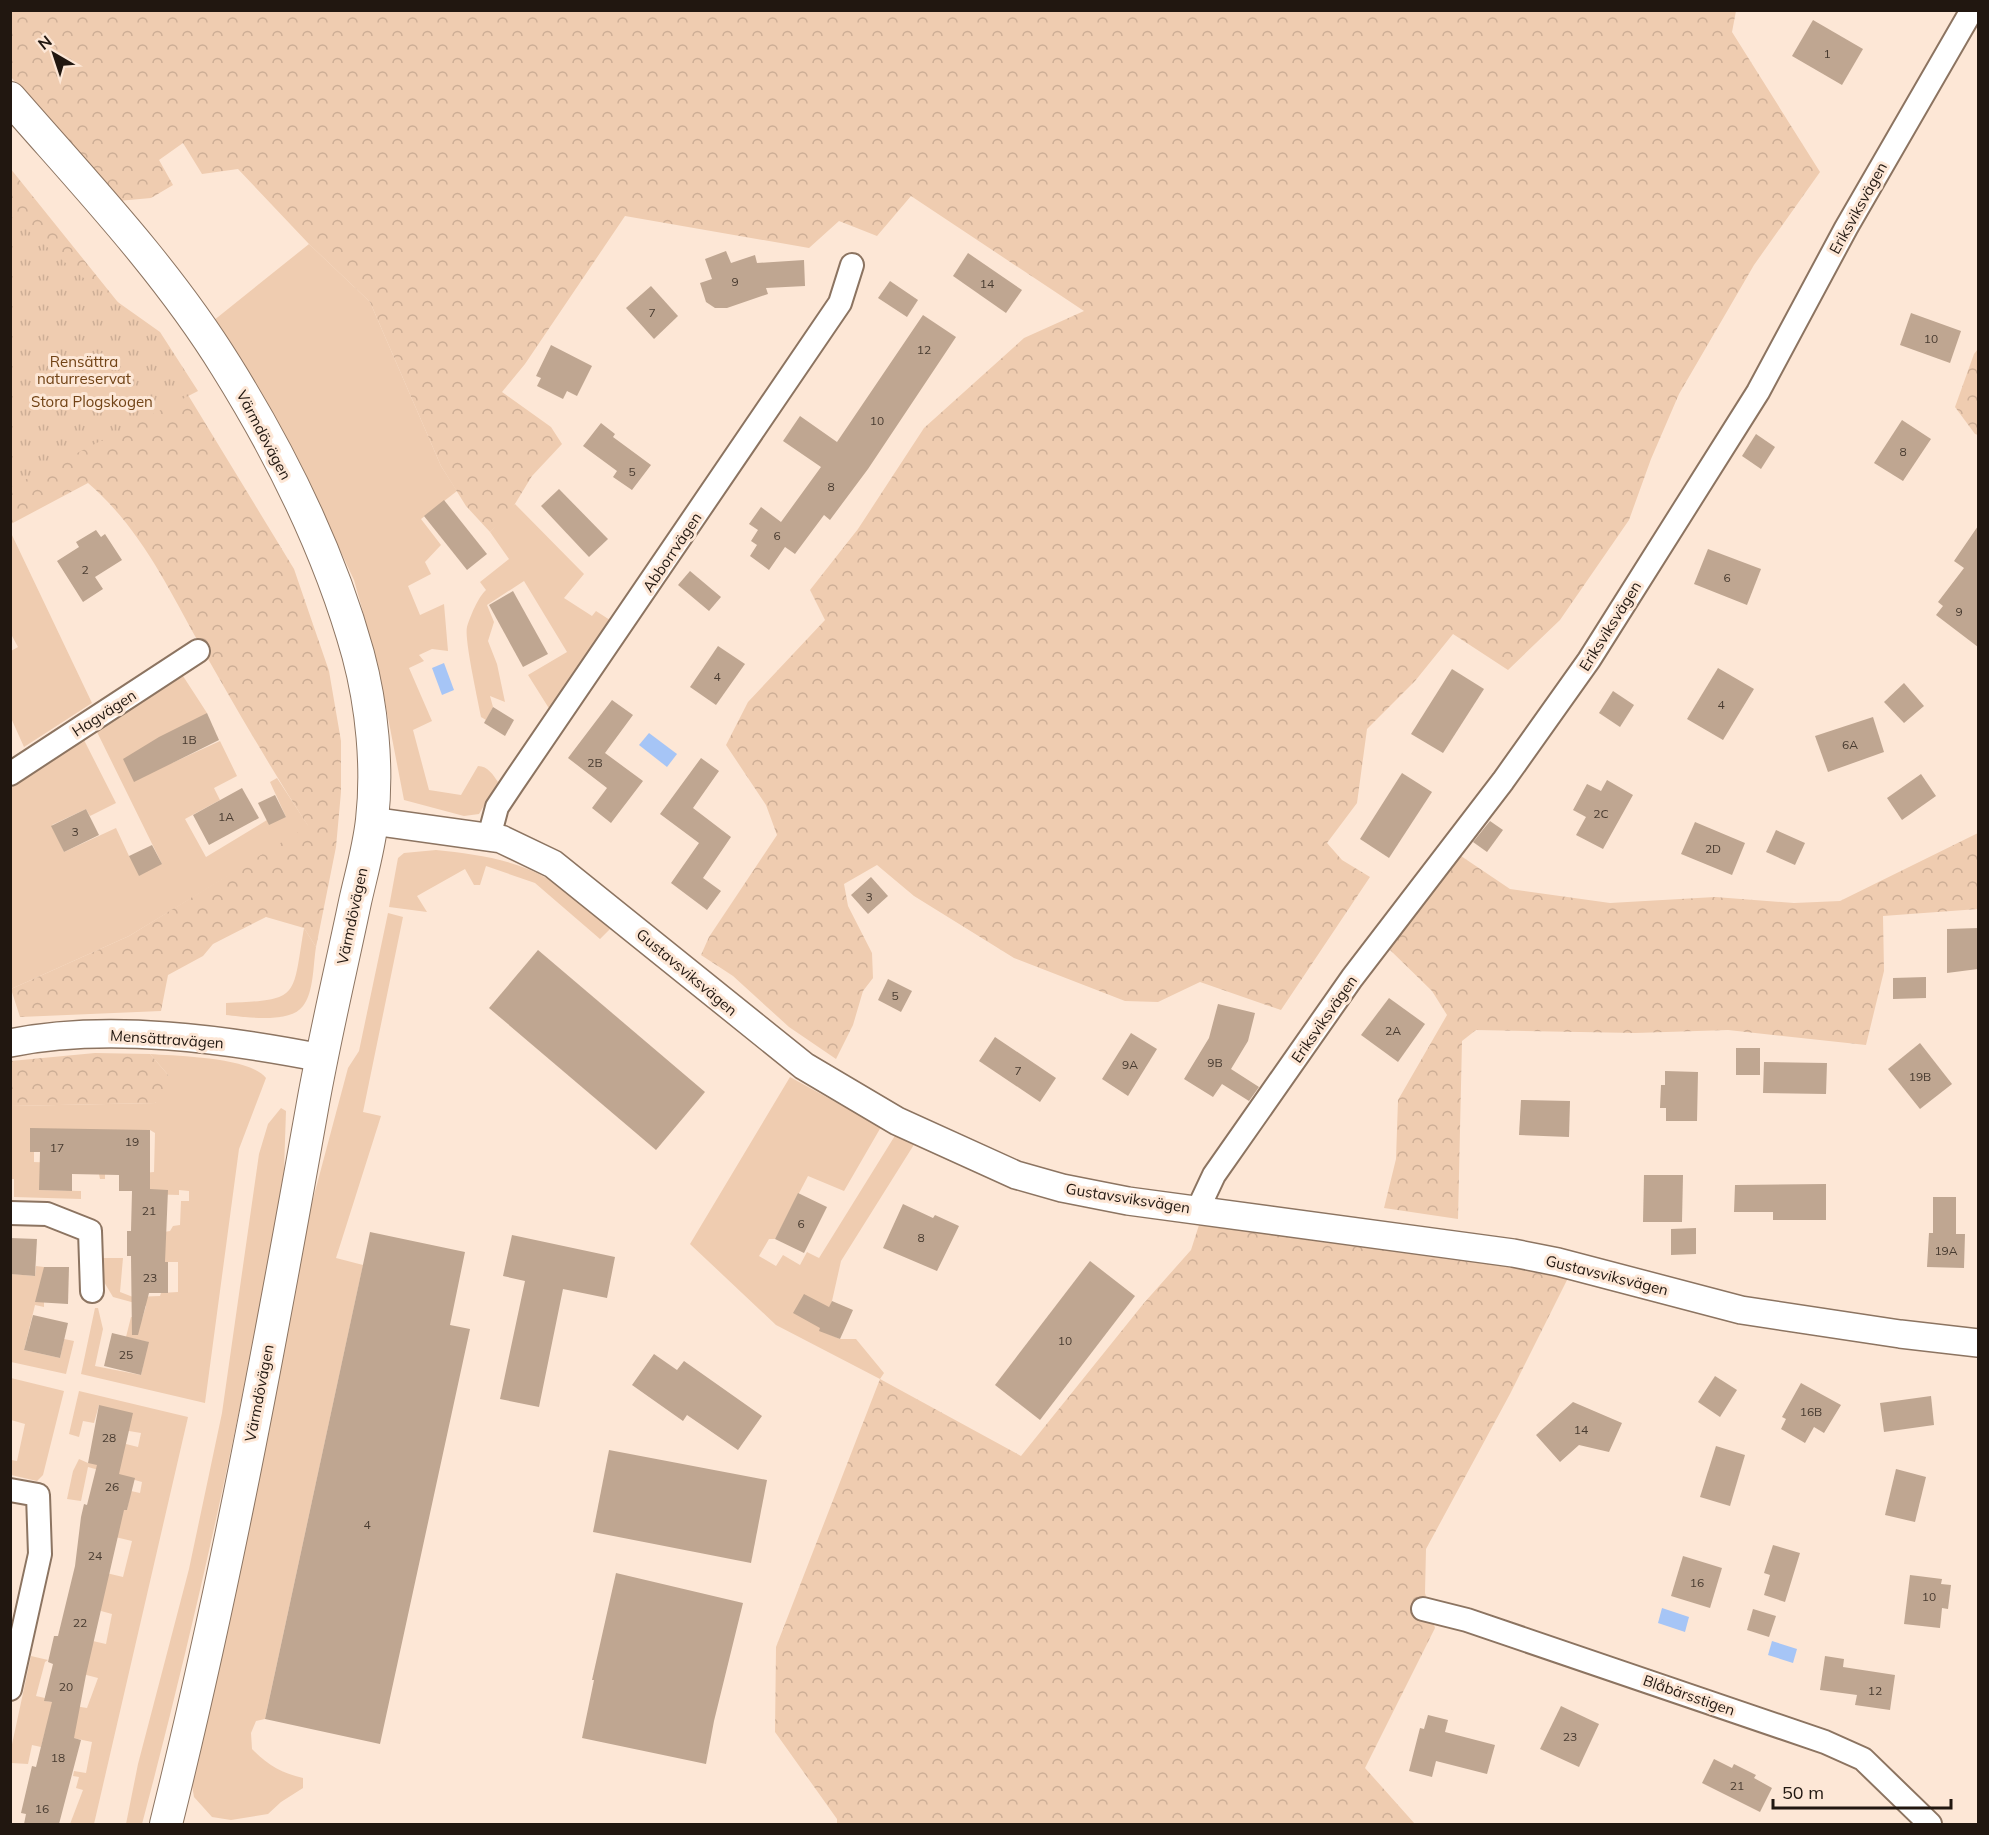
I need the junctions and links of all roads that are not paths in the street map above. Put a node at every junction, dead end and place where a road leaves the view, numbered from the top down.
1 (1972, 10) edge
2 (10, 98) edge
3 (852, 265) dead end
4 (198, 651) dead end
5 (10, 774) edge
6 (372, 821) junction
7 (489, 837) junction
8 (10, 1043) edge
9 (322, 1058) junction
10 (1198, 1209) junction
11 (10, 1213) edge
12 (92, 1291) dead end
13 (1978, 1343) edge
14 (10, 1490) edge
15 (1423, 1610) dead end
16 (10, 1689) edge
17 (166, 1824) edge
18 (1930, 1824) edge

1 - 10 street, Eriksviksvägen
2 - 6 main road, Värmdövägen
3 - 7 street, Abborrvägen
4 - 5 street, Hagvägen
6 - 7 street, Gustavsviksvägen
6 - 9 main road, Värmdövägen
7 - 10 street, Gustavsviksvägen
8 - 9 street, Mensättravägen
9 - 17 main road, Värmdövägen
10 - 13 street, Gustavsviksvägen
11 - 12 street
14 - 16 street
15 - 18 street, Blåbärsstigen

